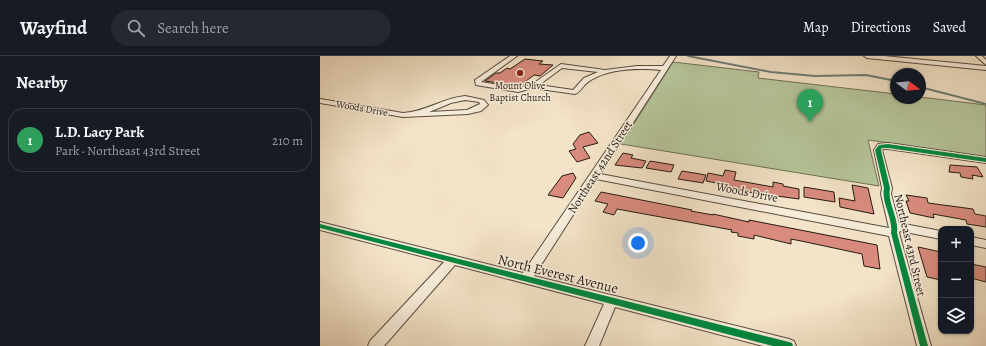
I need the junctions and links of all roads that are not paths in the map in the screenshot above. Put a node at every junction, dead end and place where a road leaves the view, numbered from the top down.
1 (514, 56) edge
2 (673, 56) edge
3 (867, 56) edge
4 (979, 56) edge
5 (986, 64) edge
6 (665, 68) junction
7 (986, 68) edge
8 (609, 72) junction
9 (533, 86) junction
10 (320, 101) edge
11 (417, 114) junction
12 (986, 160) edge
13 (594, 176) junction
14 (320, 226) edge
15 (895, 230) junction
16 (938, 235) edge
17 (974, 242) edge
18 (986, 244) edge
19 (453, 260) junction
20 (526, 278) junction
21 (612, 300) junction
22 (375, 346) edge
23 (592, 346) edge
24 (789, 346) edge
25 (924, 346) edge

1 - 9 street
2 - 6 street, Northeast 42nd Street
3 - 7 street
4 - 5 street
6 - 8 street
6 - 13 street, Northeast 42nd Street
8 - 9 street
8 - 9 street
10 - 11 street, Woods Drive
11 - 11 street, Woods Drive
12 - 15 street, Northeast 43rd Street
13 - 15 street, Woods Drive
13 - 20 street, Northeast 42nd Street
14 - 19 street, North Everest Avenue
15 - 16 street, Woods Drive
15 - 25 street, Northeast 43rd Street
17 - 18 street
19 - 20 street, North Everest Avenue
19 - 22 street
20 - 21 street, North Everest Avenue
21 - 23 street
21 - 24 street, North Everest Avenue

